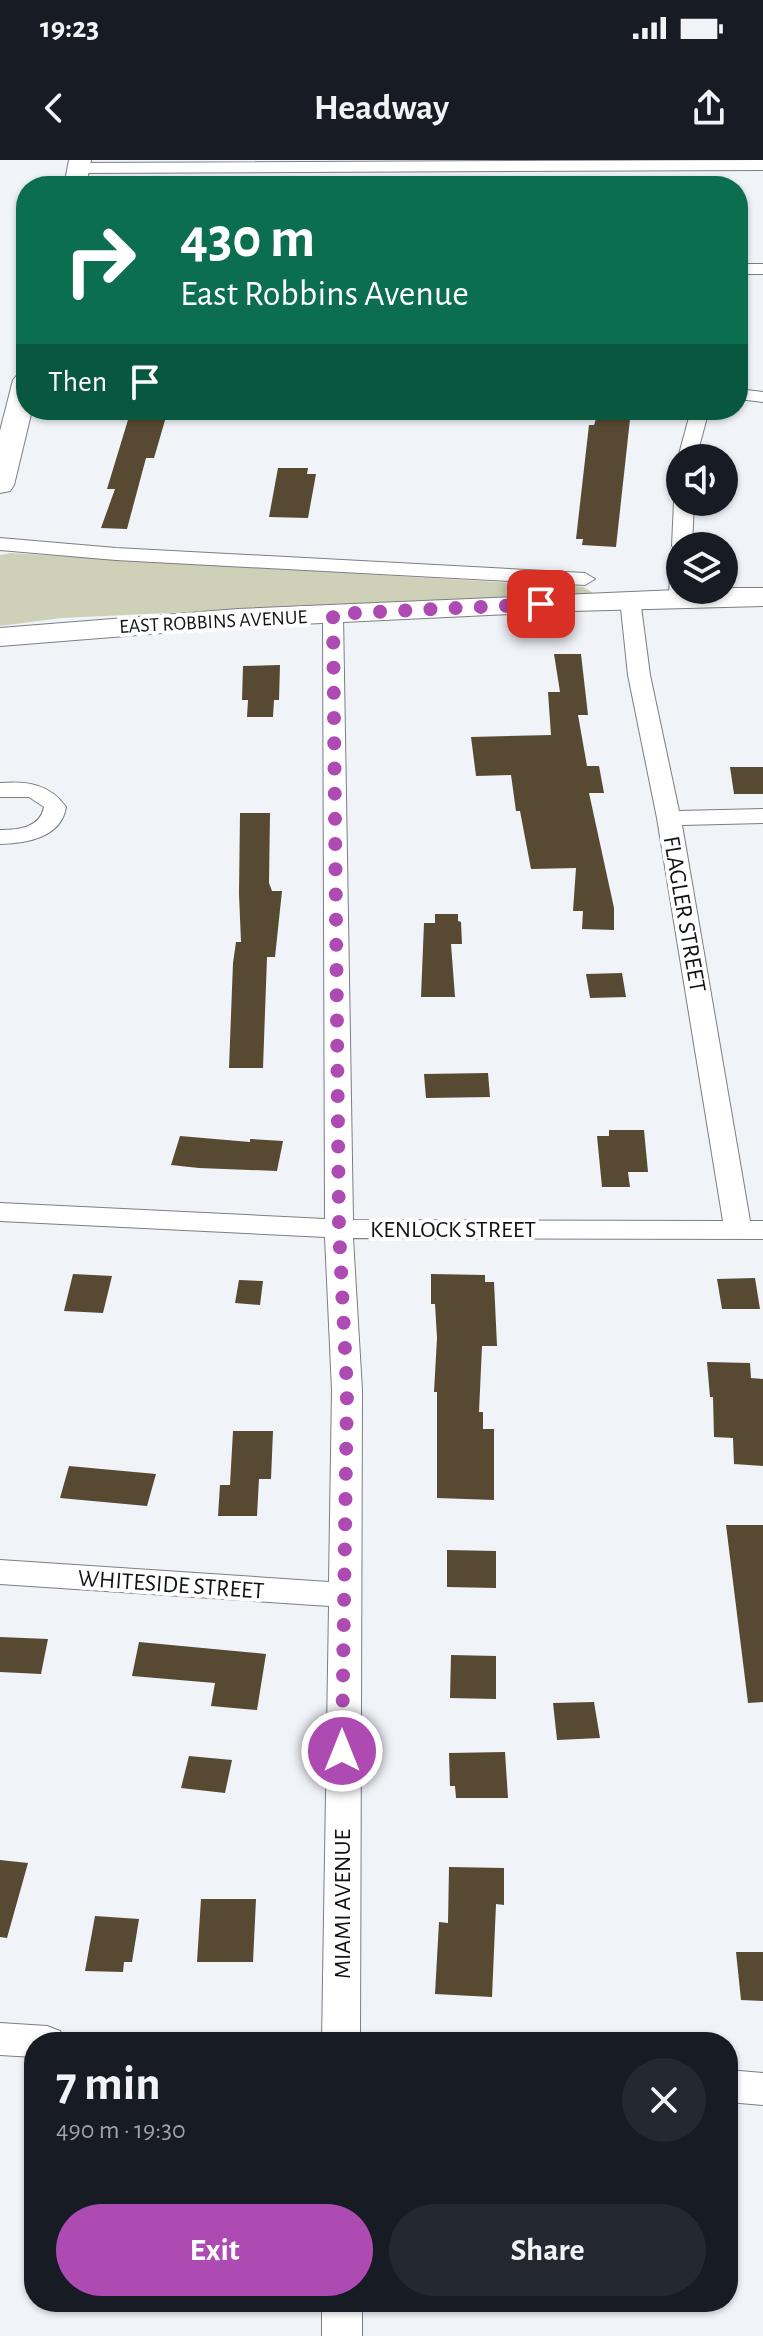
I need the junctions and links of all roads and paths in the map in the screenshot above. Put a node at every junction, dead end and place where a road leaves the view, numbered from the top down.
1 (763, 165) edge
2 (702, 166) junction
3 (78, 171) edge
4 (704, 176) edge
5 (16, 420) edge
6 (697, 420) edge
7 (691, 444) edge
8 (0, 485) edge
9 (0, 544) edge
10 (585, 579) dead end
11 (666, 589) edge
12 (738, 594) edge
13 (763, 597) edge
14 (630, 599) junction
15 (333, 614) junction
16 (0, 637) edge
17 (0, 790) edge
18 (763, 816) edge
19 (669, 818) junction
20 (0, 837) edge
21 (0, 1212) edge
22 (339, 1229) junction
23 (751, 1230) edge
24 (0, 1572) edge
25 (343, 1595) junction
26 (341, 2032) edge
27 (0, 2039) edge
28 (24, 2041) edge
29 (738, 2087) edge
30 (763, 2089) edge
31 (342, 2312) edge
32 (342, 2336) edge

1 - 2 street
2 - 3 street
2 - 4 street
5 - 8 main road
6 - 7 street
9 - 10 street
11 - 14 main road, EAST ROBBINS AVENUE
12 - 13 main road, EAST ROBBINS AVENUE
14 - 15 main road, EAST ROBBINS AVENUE
14 - 19 street, FLAGLER STREET
15 - 16 main road, EAST ROBBINS AVENUE
15 - 22 street, MIAMI AVENUE
17 - 20 street
18 - 19 street
19 - 23 street, FLAGLER STREET
21 - 22 street, KENLOCK STREET
22 - 23 street, KENLOCK STREET
22 - 25 street, MIAMI AVENUE
24 - 25 street, WHITESIDE STREET
25 - 26 street, MIAMI AVENUE
27 - 28 street
29 - 30 street
31 - 32 street

